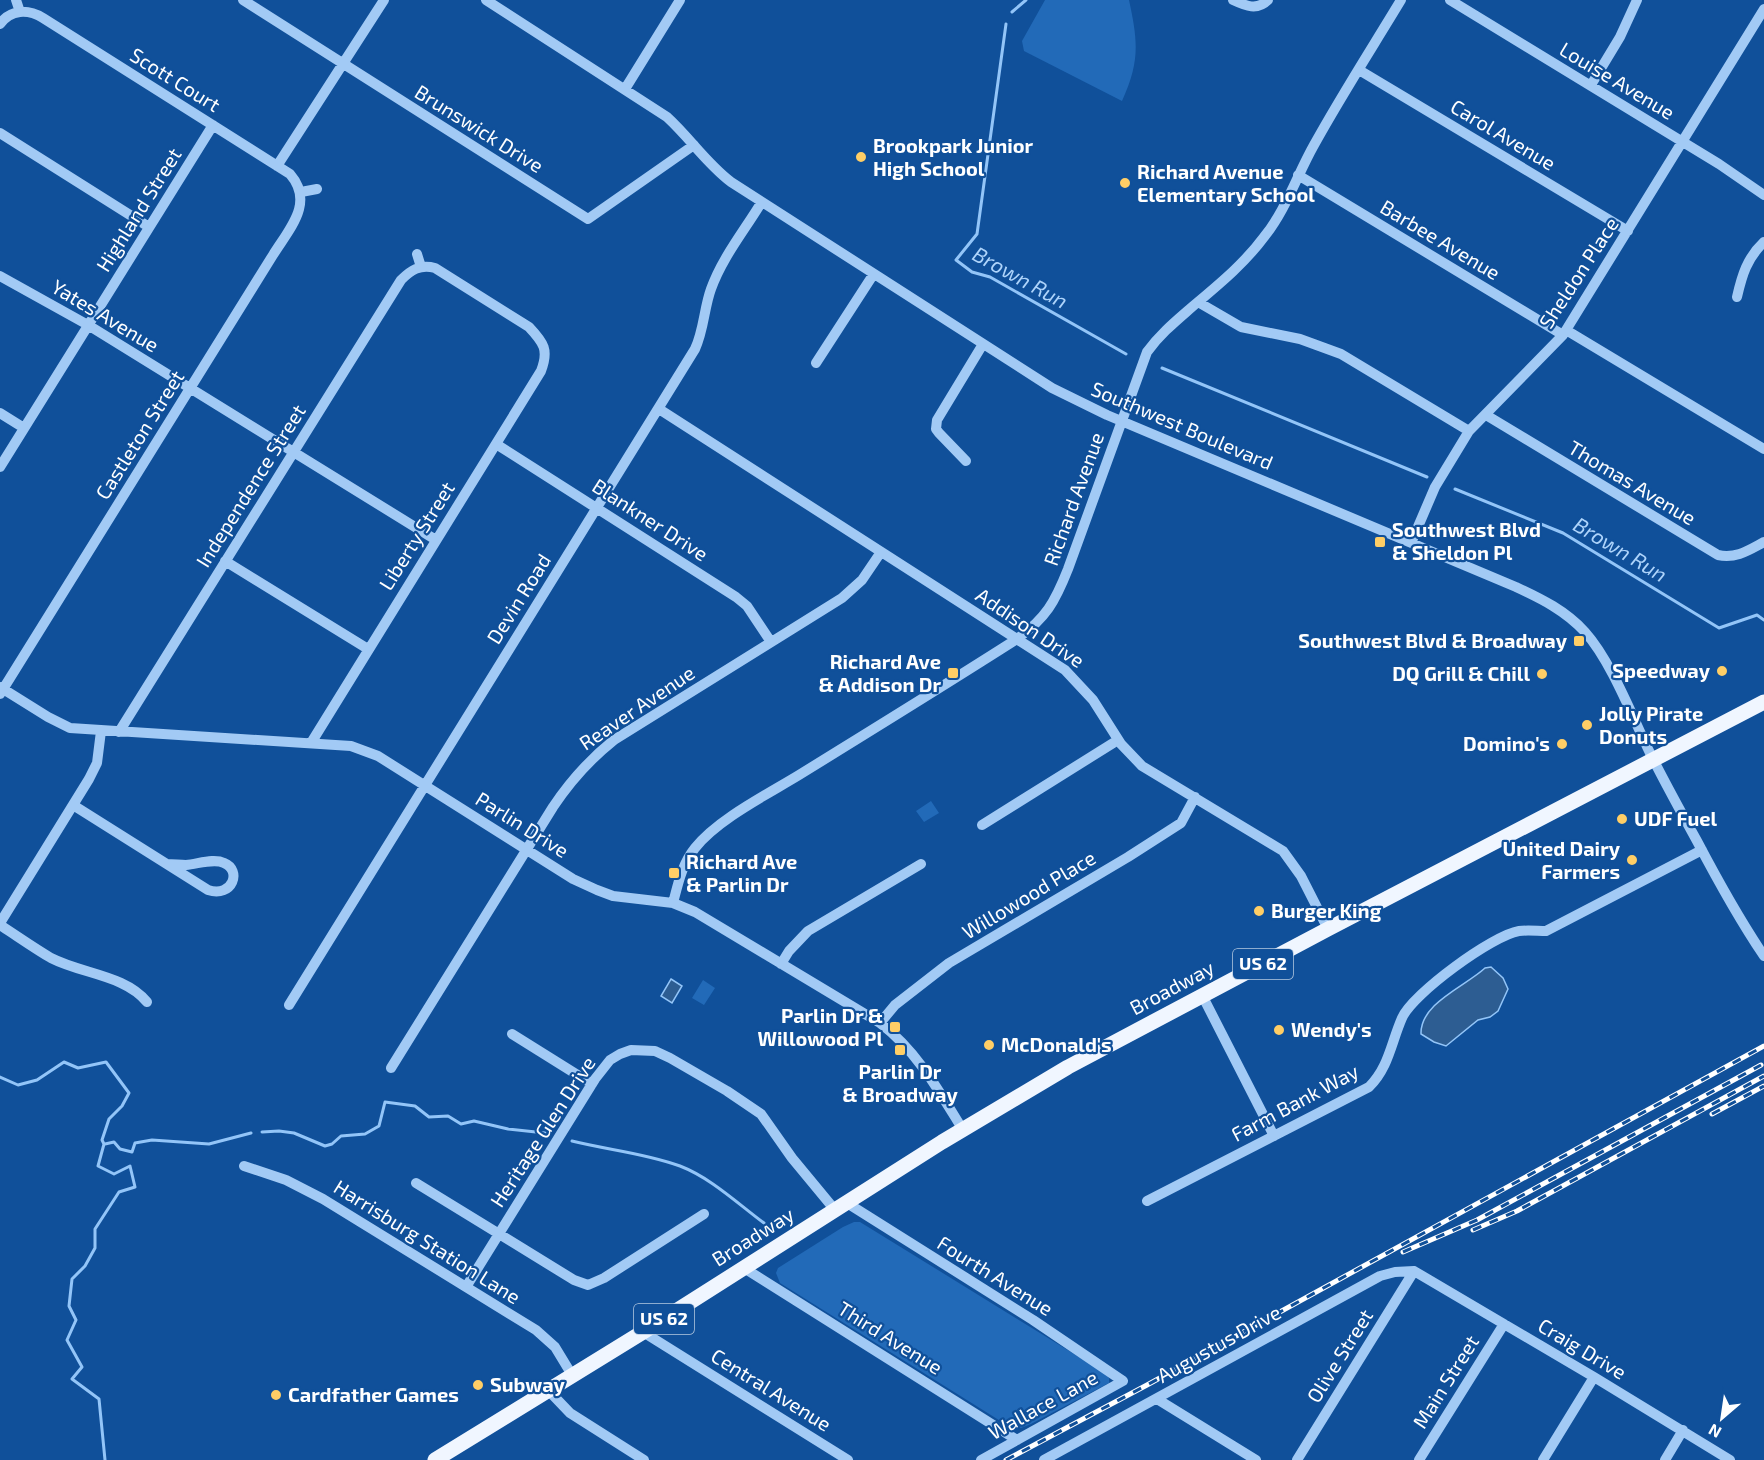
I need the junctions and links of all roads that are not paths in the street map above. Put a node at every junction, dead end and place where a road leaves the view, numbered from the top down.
1 (16, 0) edge
2 (243, 0) edge
3 (384, 0) edge
4 (486, 0) edge
5 (680, 0) edge
6 (1233, 0) edge
7 (1268, 0) edge
8 (1401, 0) edge
9 (1450, 0) edge
10 (1637, 0) edge
11 (1764, 9) edge
12 (20, 12) junction
13 (0, 24) edge
14 (343, 64) junction
15 (1359, 70) junction
16 (1591, 86) junction
17 (625, 89) junction
18 (213, 125) junction
19 (0, 133) edge
20 (1682, 142) junction
21 (694, 145) junction
22 (278, 166) junction
23 (1298, 175) junction
24 (317, 189) dead end
25 (301, 192) junction
26 (1764, 195) edge
27 (761, 203) junction
28 (149, 227) junction
29 (1628, 231) junction
30 (1764, 242) edge
31 (417, 254) dead end
32 (421, 267) junction
33 (873, 275) junction
34 (0, 276) edge
35 (1737, 297) dead end
36 (1198, 302) junction
37 (88, 325) junction
38 (1564, 332) junction
39 (983, 345) junction
40 (816, 363) dead end
41 (190, 389) junction
42 (659, 409) junction
43 (0, 413) edge
44 (1486, 416) junction
45 (1122, 421) junction
46 (24, 428) junction
47 (1469, 431) junction
48 (496, 444) junction
49 (1764, 449) edge
50 (292, 452) junction
51 (966, 461) dead end
52 (0, 466) edge
53 (598, 507) junction
54 (436, 540) junction
55 (1764, 542) edge
56 (1411, 543) junction
57 (881, 552) junction
58 (225, 561) junction
59 (1017, 639) junction
60 (771, 642) junction
61 (368, 649) junction
62 (1, 690) edge
63 (1764, 702) edge
64 (100, 731) junction
65 (119, 732) junction
66 (1118, 740) junction
67 (311, 742) junction
68 (1654, 760) junction
69 (425, 785) junction
70 (1195, 797) junction
71 (73, 805) junction
72 (982, 825) dead end
73 (527, 848) junction
74 (1702, 850) junction
75 (167, 864) junction
76 (921, 864) dead end
77 (673, 903) junction
78 (0, 924) edge
79 (1328, 929) junction
80 (1764, 956) edge
81 (781, 964) junction
82 (1202, 995) junction
83 (147, 1002) dead end
84 (289, 1005) dead end
85 (880, 1023) junction
86 (512, 1034) dead end
87 (391, 1068) dead end
88 (592, 1084) junction
89 (963, 1130) junction
90 (1274, 1136) junction
91 (243, 1167) dead end
92 (416, 1183) dead end
93 (1147, 1201) dead end
94 (841, 1207) junction
95 (704, 1214) dead end
96 (499, 1234) junction
97 (744, 1268) junction
98 (1414, 1271) junction
99 (466, 1287) junction
100 (1504, 1324) junction
101 (644, 1332) junction
102 (572, 1375) junction
103 (1594, 1377) junction
104 (1123, 1381) joint
105 (548, 1390) junction
106 (1156, 1399) junction
107 (1683, 1430) junction
108 (1017, 1440) junction
109 (442, 1458) edge
110 (1048, 1459) edge
111 (645, 1460) edge
112 (848, 1460) edge
113 (981, 1460) edge
114 (1256, 1460) edge
115 (1297, 1460) edge
116 (1419, 1460) edge
117 (1543, 1460) edge
118 (1665, 1460) edge
119 (1730, 1460) edge

1 - 12 street
2 - 14 street, Brunswick Drive
3 - 14 street
4 - 17 street, Southwest Boulevard
5 - 17 street
6 - 7 street
8 - 15 street, Richard Avenue
9 - 16 street, Louise Avenue
10 - 16 street
11 - 20 street, Sheldon Place
12 - 13 street
12 - 18 street, Scott Court
14 - 21 street, Brunswick Drive
14 - 22 street
15 - 23 street, Richard Avenue
15 - 29 street, Carol Avenue
16 - 20 street, Louise Avenue
17 - 21 street, Southwest Boulevard
18 - 22 street, Scott Court
18 - 28 street, Highland Street
19 - 28 street
20 - 26 street, Louise Avenue
20 - 29 street, Sheldon Place
21 - 27 street, Southwest Boulevard
22 - 25 street, Scott Court
23 - 36 street, Richard Avenue
23 - 38 street, Barbee Avenue
24 - 25 street
25 - 41 street, Castleton Street
27 - 33 street, Southwest Boulevard
27 - 42 street, Devin Road
28 - 37 street, Highland Street
29 - 38 street, Sheldon Place
30 - 35 street
31 - 32 street
32 - 48 street, Liberty Street
32 - 50 street, Independence Street
33 - 39 street, Southwest Boulevard
33 - 40 street
34 - 37 street, Yates Avenue
36 - 45 street, Richard Avenue
36 - 47 street
37 - 41 street, Yates Avenue
37 - 46 street, Highland Street
38 - 44 street, Sheldon Place
38 - 49 street, Barbee Avenue
39 - 45 street, Southwest Boulevard
39 - 51 street
41 - 50 street, Yates Avenue
41 - 62 street, Castleton Street
42 - 53 street, Devin Road
42 - 57 street, Addison Drive
43 - 46 street
44 - 47 street, Sheldon Place
44 - 55 street, Thomas Avenue
45 - 56 street, Southwest Boulevard
45 - 59 street, Richard Avenue
46 - 52 street, Highland Street
47 - 56 street, Sheldon Place
48 - 53 street, Blankner Drive
48 - 54 street, Liberty Street
50 - 54 street, Yates Avenue
50 - 58 street, Independence Street
53 - 60 street, Blankner Drive
53 - 69 street, Devin Road
54 - 61 street, Liberty Street
56 - 68 street, Southwest Boulevard
57 - 59 street, Addison Drive
57 - 60 street, Reaver Avenue
58 - 61 street
58 - 65 street, Independence Street
59 - 66 street, Addison Drive
59 - 77 street, Richard Avenue
60 - 73 street, Reaver Avenue
61 - 67 street, Liberty Street
62 - 64 street, Parlin Drive
63 - 68 main road, Broadway / US 62
64 - 65 street, Parlin Drive
64 - 71 street
65 - 67 street, Parlin Drive
66 - 70 street, Addison Drive
66 - 72 street
67 - 69 street, Parlin Drive
68 - 74 street, Southwest Boulevard
68 - 79 main road, Broadway / US 62
69 - 73 street, Parlin Drive
69 - 84 street, Devin Road
70 - 79 street, Addison Drive
70 - 85 street, Willowood Place
71 - 75 street
71 - 78 street
73 - 77 street, Parlin Drive
73 - 87 street, Reaver Avenue
74 - 80 street, Southwest Boulevard
74 - 90 street, Farm Bank Way
75 - 75 street
76 - 81 street
77 - 81 street, Parlin Drive
78 - 83 street
79 - 82 main road, Broadway / US 62
81 - 85 street, Parlin Drive
82 - 89 main road, Broadway / US 62
82 - 90 street
85 - 89 street, Parlin Drive
86 - 88 street
88 - 94 street, Heritage Glen Drive
88 - 96 street, Heritage Glen Drive
89 - 94 main road, Broadway / US 62
90 - 93 street, Farm Bank Way
91 - 99 street, Harrisburg Station Lane
92 - 96 street
94 - 97 main road, Broadway / US 62
94 - 104 street, Fourth Avenue
95 - 96 street
96 - 99 street, Heritage Glen Drive
97 - 101 main road, Broadway / US 62
97 - 108 street, Third Avenue
98 - 100 street, Craig Drive
98 - 106 street, Augustus Drive
98 - 115 street, Olive Street
99 - 102 street, Harrisburg Station Lane
100 - 103 street, Craig Drive
100 - 116 street, Main Street
101 - 102 main road, Broadway / US 62
101 - 112 street, Central Avenue
102 - 105 main road, Broadway / US 62
103 - 107 street, Craig Drive
103 - 117 street
104 - 108 street, Wallace Lane
105 - 109 main road, Broadway / US 62
105 - 111 street
106 - 110 street, Augustus Drive
106 - 114 street
107 - 118 street
107 - 119 street, Craig Drive
108 - 113 street, Wallace Lane

